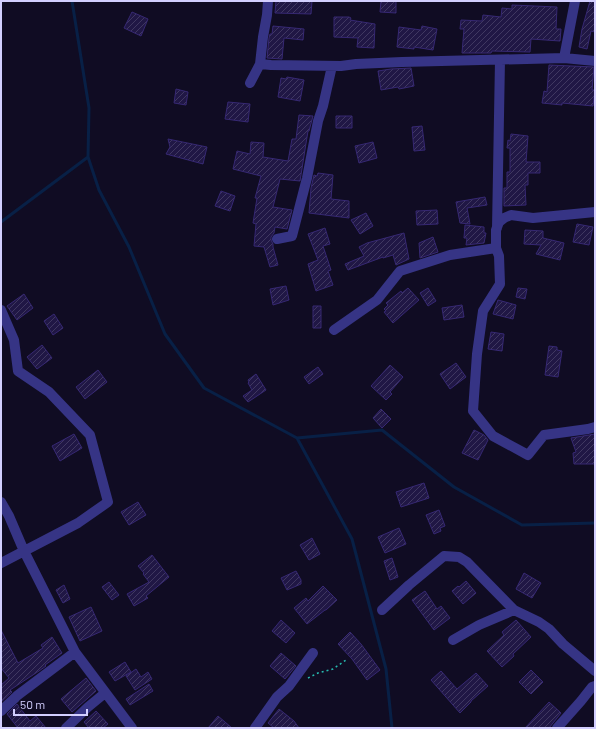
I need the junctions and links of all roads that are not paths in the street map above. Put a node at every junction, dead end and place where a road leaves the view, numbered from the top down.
1 (268, 1) edge
2 (575, 1) edge
3 (564, 58) junction
4 (500, 60) junction
5 (595, 61) edge
6 (260, 64) junction
7 (332, 66) junction
8 (250, 83) dead end
9 (595, 212) edge
10 (496, 230) junction
11 (277, 239) dead end
12 (496, 248) junction
13 (1, 310) edge
14 (334, 330) dead end
15 (595, 427) edge
16 (1, 502) edge
17 (24, 551) junction
18 (1, 563) edge
19 (382, 610) dead end
20 (514, 610) junction
21 (453, 640) dead end
22 (75, 652) junction
23 (313, 653) dead end
24 (595, 671) edge
25 (595, 686) edge
26 (105, 693) junction
27 (1, 711) edge
28 (66, 728) edge
29 (132, 728) edge
30 (254, 728) edge
31 (557, 728) edge

1 - 6 street
2 - 3 street
3 - 4 street
3 - 5 street
4 - 7 street
4 - 10 street
6 - 7 street
6 - 8 street
7 - 11 street
9 - 10 street
10 - 12 street
12 - 14 street
12 - 15 street
13 - 17 street
16 - 17 street
17 - 18 street
17 - 22 street
19 - 20 street
20 - 21 street
20 - 24 street
22 - 26 street
22 - 27 street
23 - 30 street
25 - 31 street
26 - 28 street
26 - 29 street

